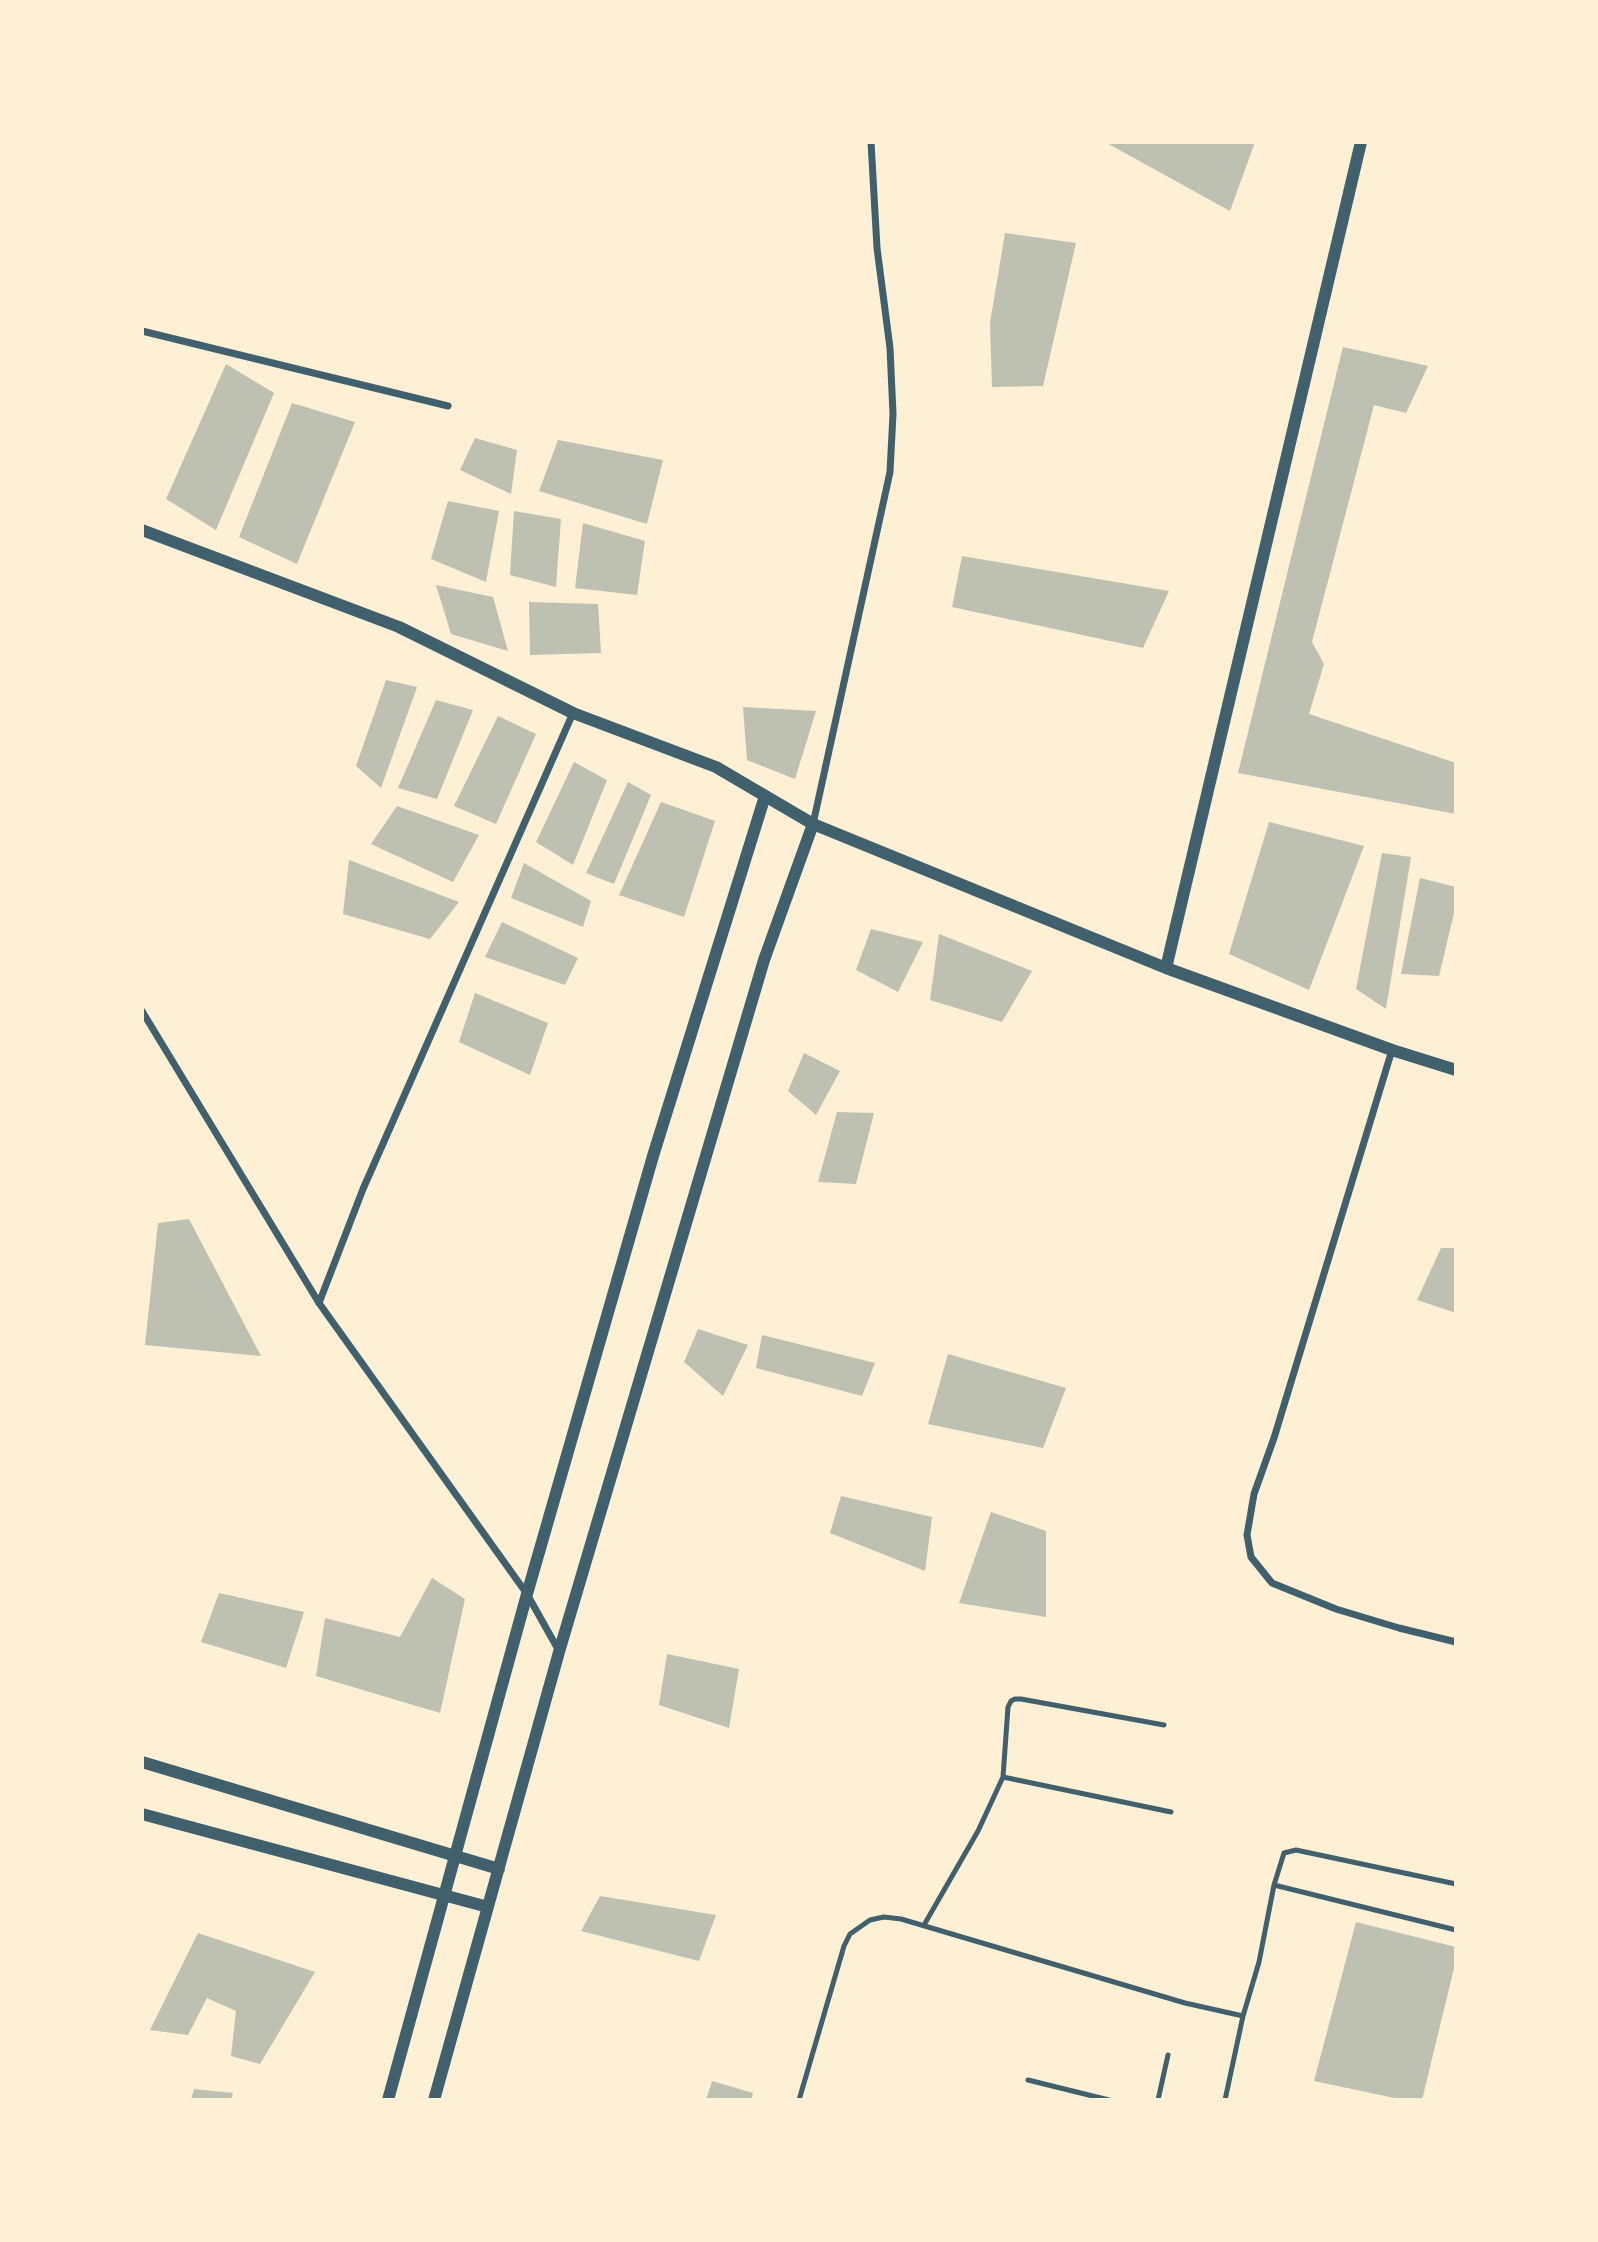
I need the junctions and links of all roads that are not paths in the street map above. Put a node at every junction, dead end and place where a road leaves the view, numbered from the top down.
1 (871, 142) edge
2 (1361, 142) edge
3 (142, 331) edge
4 (449, 405) dead end
5 (142, 530) edge
6 (573, 713) junction
7 (765, 796) junction
8 (813, 824) junction
9 (1166, 968) junction
10 (142, 1011) edge
11 (1392, 1050) junction
12 (1456, 1070) edge
13 (319, 1303) junction
14 (527, 1594) junction
15 (1456, 1642) edge
16 (559, 1652) junction
17 (1164, 1725) dead end
18 (142, 1762) edge
19 (1003, 1777) junction
20 (1171, 1812) dead end
21 (142, 1814) edge
22 (455, 1857) junction
23 (499, 1869) junction
24 (1456, 1884) edge
25 (1274, 1885) junction
26 (445, 1896) junction
27 (488, 1907) junction
28 (924, 1925) junction
29 (1456, 1930) edge
30 (1243, 2016) junction
31 (1168, 2055) dead end
32 (1028, 2080) dead end
33 (388, 2100) edge
34 (434, 2100) edge
35 (799, 2100) edge
36 (1109, 2100) edge
37 (1158, 2100) edge
38 (1225, 2100) edge

1 - 8 street
2 - 9 street
3 - 4 street
5 - 6 street
6 - 7 street
6 - 13 street
7 - 8 street
7 - 14 street
8 - 9 street
8 - 16 street
9 - 11 street
10 - 13 street
11 - 12 street
11 - 15 street
13 - 14 street
14 - 16 street
14 - 22 street
16 - 23 street
17 - 19 lane
18 - 22 street
19 - 20 lane
19 - 28 lane
21 - 26 street
22 - 23 street
22 - 26 street
23 - 27 street
24 - 25 lane
25 - 29 lane
25 - 30 lane
26 - 27 street
26 - 33 street
27 - 34 street
28 - 30 lane
28 - 35 lane
30 - 38 lane
31 - 37 lane
32 - 36 lane

